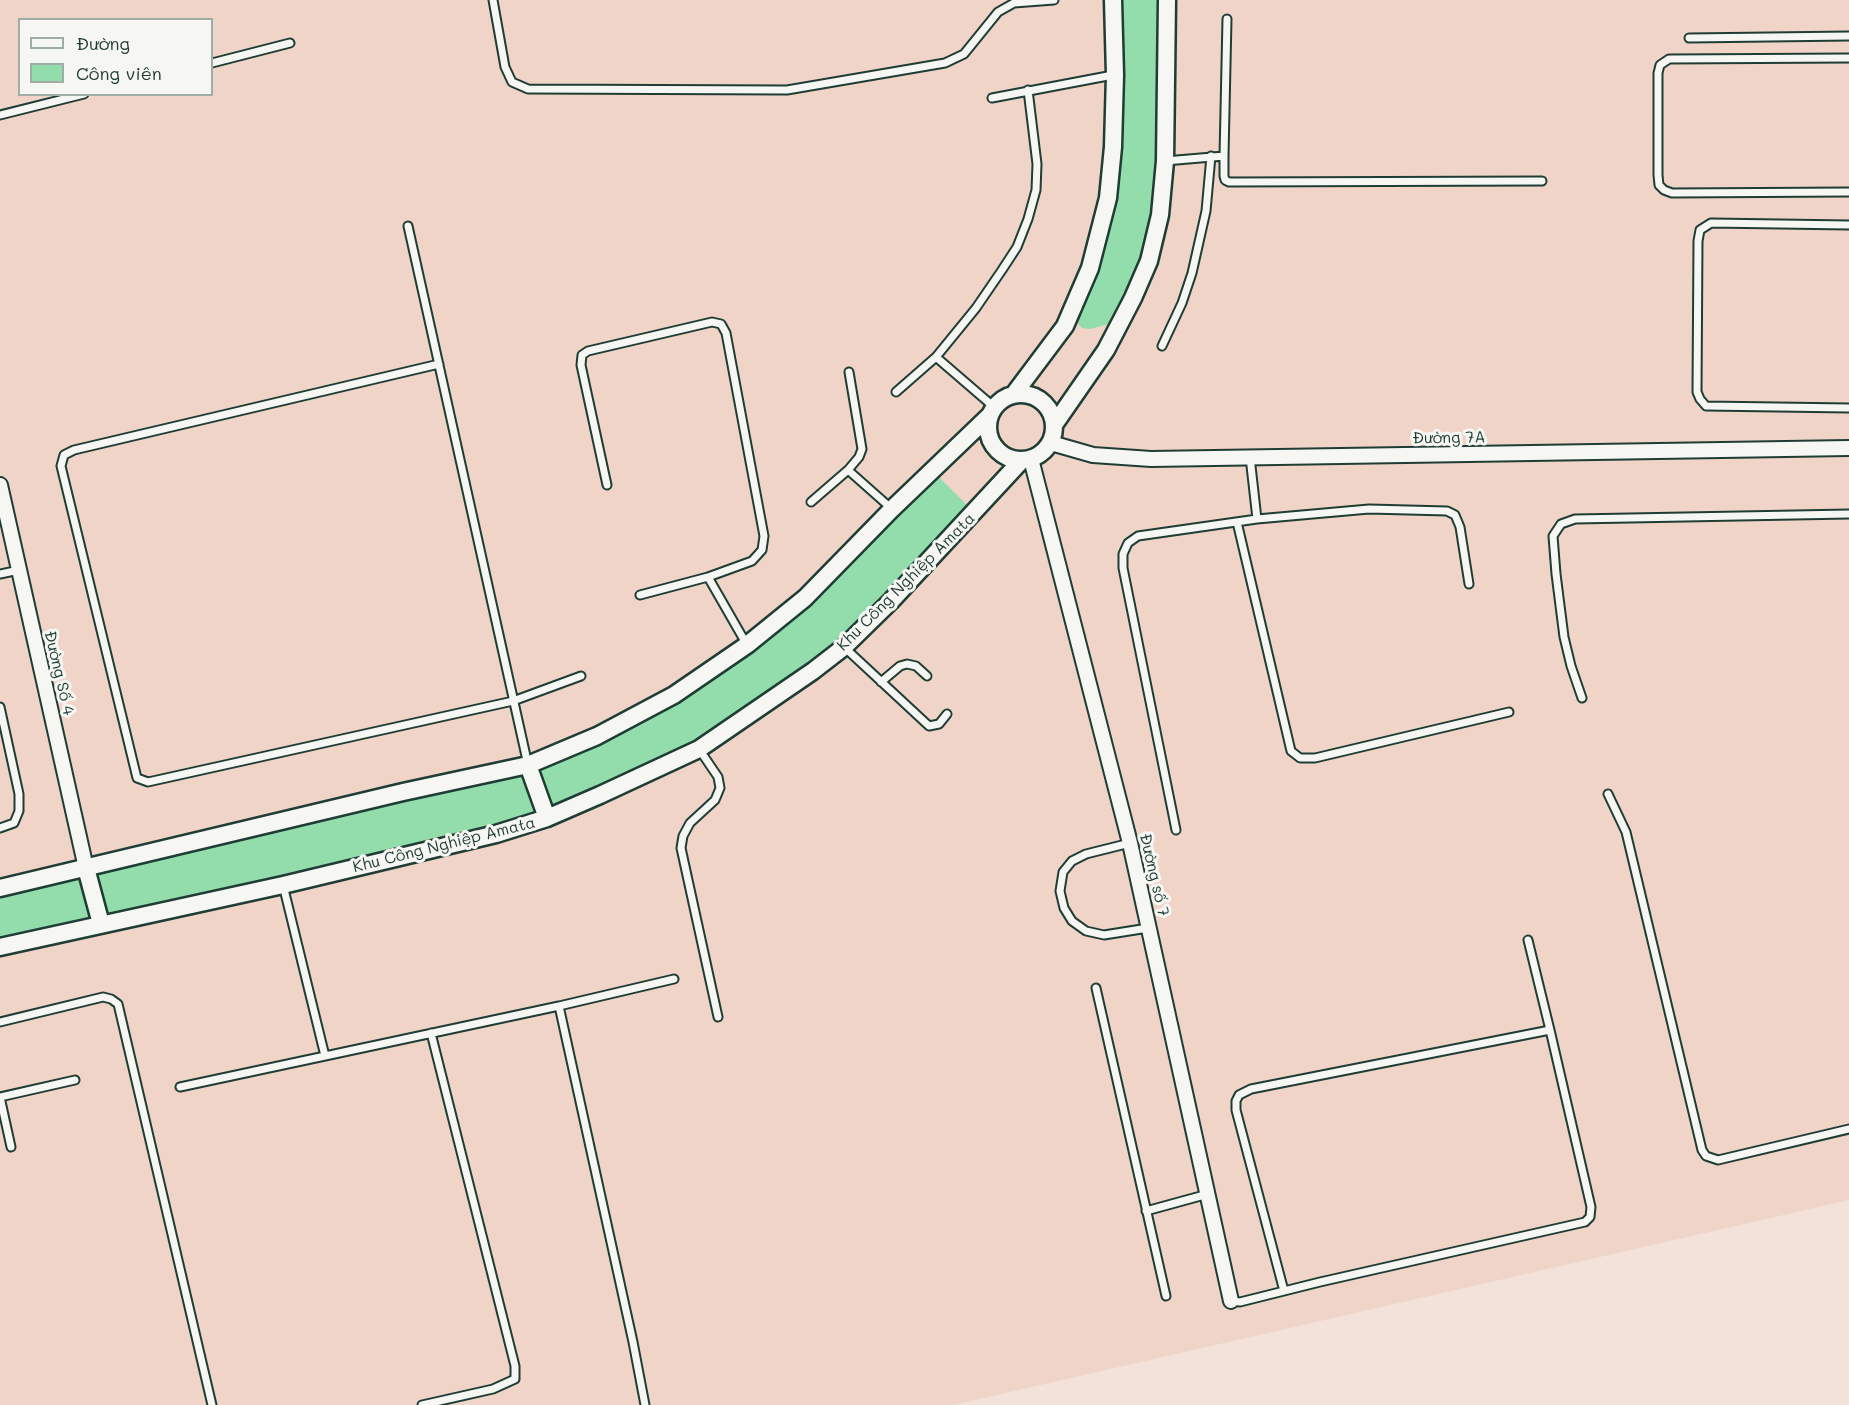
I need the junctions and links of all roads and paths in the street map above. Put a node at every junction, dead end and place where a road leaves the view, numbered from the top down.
1 (493, 0) edge
2 (1054, 0) edge
3 (1113, 0) edge
4 (1167, 0) edge
5 (1227, 19) dead end
6 (1849, 36) edge
7 (1689, 38) dead end
8 (290, 43) dead end
9 (1849, 58) edge
10 (213, 63) edge
11 (1115, 75) junction
12 (1028, 90) junction
13 (76, 96) edge
14 (992, 98) dead end
15 (0, 115) edge
16 (1211, 156) junction
17 (1224, 156) junction
18 (1165, 161) junction
19 (1542, 181) dead end
20 (1849, 192) edge
21 (1849, 225) edge
22 (408, 226) dead end
23 (1162, 346) dead end
24 (936, 357) junction
25 (439, 364) junction
26 (849, 372) dead end
27 (896, 392) dead end
28 (1014, 394) junction
29 (1849, 408) edge
30 (992, 412) junction
31 (1054, 425) junction
32 (1051, 443) junction
33 (1849, 448) edge
34 (1250, 457) junction
35 (1026, 460) junction
36 (848, 470) junction
37 (0, 485) edge
38 (607, 485) dead end
39 (812, 502) dead end
40 (892, 509) junction
41 (1849, 514) edge
42 (1257, 519) junction
43 (1237, 522) junction
44 (19, 570) junction
45 (0, 574) edge
46 (708, 577) junction
47 (1469, 584) dead end
48 (640, 596) dead end
49 (747, 645) junction
50 (844, 646) junction
51 (581, 676) dead end
52 (927, 676) dead end
53 (881, 682) junction
54 (1582, 698) dead end
55 (513, 701) junction
56 (0, 707) edge
57 (1509, 712) dead end
58 (947, 714) dead end
59 (699, 748) junction
60 (528, 765) junction
61 (1608, 794) dead end
62 (547, 818) junction
63 (0, 828) edge
64 (1176, 830) dead end
65 (1130, 843) junction
66 (86, 867) junction
67 (283, 885) junction
68 (0, 888) edge
69 (102, 924) junction
70 (1149, 928) junction
71 (1528, 940) dead end
72 (0, 947) edge
73 (674, 979) dead end
74 (1096, 988) dead end
75 (559, 1006) junction
76 (718, 1017) dead end
77 (0, 1022) edge
78 (1550, 1030) junction
79 (431, 1033) junction
80 (325, 1056) junction
81 (75, 1080) dead end
82 (180, 1087) dead end
83 (0, 1097) edge
84 (1849, 1129) edge
85 (11, 1147) dead end
86 (1208, 1194) junction
87 (1146, 1211) junction
88 (1284, 1291) junction
89 (1166, 1296) dead end
90 (1231, 1301) joint
91 (212, 1405) edge
92 (422, 1405) edge
93 (645, 1405) edge

1 - 2 lane
3 - 11 street
4 - 18 street
5 - 17 lane
6 - 7 lane
8 - 10 lane
9 - 20 lane
11 - 12 lane
11 - 28 street
12 - 14 lane
12 - 24 lane
13 - 15 lane
16 - 17 lane
16 - 18 lane
16 - 23 lane
17 - 19 lane
18 - 31 street
21 - 29 lane
22 - 25 lane
24 - 27 lane
24 - 30 lane
25 - 55 lane
25 - 55 lane
26 - 36 lane
28 - 30 street
28 - 31 street
30 - 35 street
30 - 40 street
31 - 32 street
32 - 34 street, Đường 7A
32 - 35 street
33 - 34 street, Đường 7A
34 - 42 lane
35 - 50 street, Khu Công Nghiệp Amata
35 - 65 street, Đường số 7
36 - 39 lane
36 - 40 lane
37 - 44 street, Đường Số 4
38 - 46 lane
40 - 49 street
41 - 54 lane
42 - 43 lane
42 - 47 lane
43 - 57 lane
43 - 64 lane
44 - 45 lane
44 - 66 street, Đường Số 4
46 - 48 lane
46 - 49 lane
49 - 60 street
50 - 53 lane
50 - 59 street, Khu Công Nghiệp Amata
51 - 55 lane
52 - 53 lane
53 - 58 lane
55 - 60 lane
56 - 63 lane
59 - 62 street, Khu Công Nghiệp Amata
59 - 76 lane
60 - 62 street
60 - 66 street
61 - 84 lane
62 - 67 street, Khu Công Nghiệp Amata
65 - 70 street, Đường số 7
65 - 70 lane
66 - 68 street
66 - 69 street
67 - 69 street, Khu Công Nghiệp Amata
67 - 80 lane
69 - 72 street, Khu Công Nghiệp Amata
70 - 86 street, Đường số 7
71 - 78 lane
73 - 75 lane
74 - 87 lane
75 - 79 lane
75 - 93 lane
77 - 91 lane
78 - 88 lane
78 - 88 lane
79 - 80 lane
79 - 92 lane
80 - 82 lane
81 - 83 lane
83 - 85 lane
86 - 87 lane
86 - 90 street, Đường số 7
87 - 89 lane
88 - 90 lane

